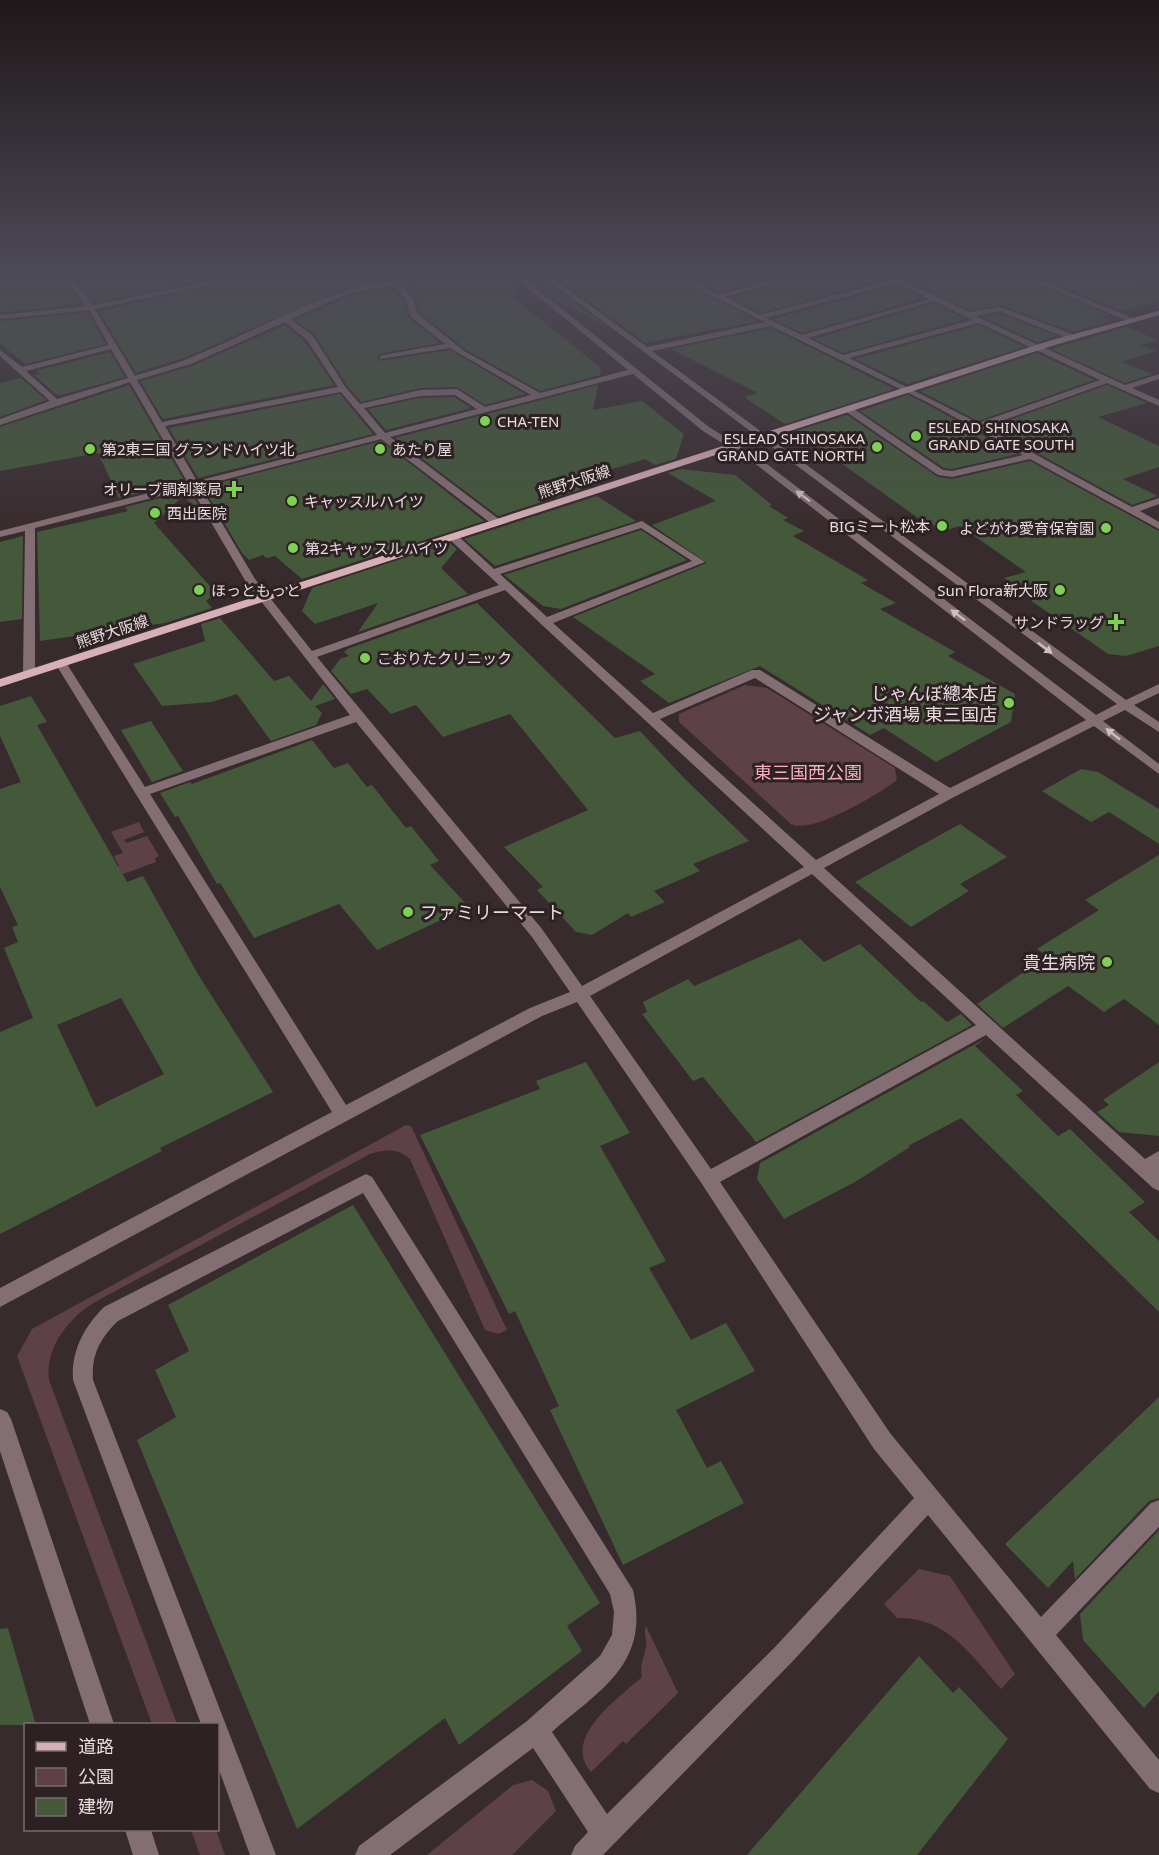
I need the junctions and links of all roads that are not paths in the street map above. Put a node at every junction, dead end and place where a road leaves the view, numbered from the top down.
1 (13, 363) edge
2 (50, 363) edge
3 (122, 363) edge
4 (186, 363) edge
5 (326, 363) edge
6 (478, 363) edge
7 (624, 363) edge
8 (663, 363) edge
9 (854, 363) edge
10 (992, 363) edge
11 (1069, 363) edge
12 (22, 370) junction
13 (632, 372) junction
14 (1159, 376) edge
15 (132, 380) junction
16 (1108, 380) junction
17 (1125, 388) junction
18 (343, 389) junction
19 (909, 390) junction
20 (539, 396) junction
21 (56, 402) junction
22 (1159, 403) edge
23 (358, 406) junction
24 (848, 409) junction
25 (484, 410) junction
26 (1, 421) edge
27 (158, 424) junction
28 (978, 426) junction
29 (383, 436) junction
30 (763, 436) junction
31 (732, 446) junction
32 (1031, 456) junction
33 (193, 485) junction
34 (1159, 501) edge
35 (1131, 511) junction
36 (496, 522) junction
37 (30, 526) junction
38 (1159, 526) edge
39 (0, 534) edge
40 (453, 537) junction
41 (492, 573) junction
42 (507, 586) junction
43 (263, 598) junction
44 (545, 622) junction
45 (309, 656) junction
46 (61, 663) junction
47 (29, 673) junction
48 (0, 683) edge
49 (1159, 687) edge
50 (1124, 703) junction
51 (358, 717) junction
52 (651, 719) junction
53 (1093, 719) junction
54 (1159, 728) edge
55 (1159, 770) edge
56 (143, 792) junction
57 (949, 794) junction
58 (811, 867) junction
59 (581, 993) junction
60 (987, 1027) junction
61 (344, 1116) junction
62 (1152, 1164) edge
63 (708, 1179) junction
64 (1159, 1183) edge
65 (0, 1298) edge
66 (0, 1419) edge
67 (929, 1498) junction
68 (1159, 1511) edge
69 (1041, 1633) junction
70 (101, 1723) edge
71 (212, 1723) edge
72 (536, 1730) junction
73 (219, 1738) edge
74 (1159, 1780) edge
75 (138, 1831) edge
76 (605, 1834) junction
77 (146, 1855) edge
78 (263, 1855) edge
79 (368, 1855) edge
80 (584, 1855) edge

1 - 12 street
2 - 12 street
3 - 15 street
4 - 15 street
5 - 18 street
6 - 20 street
7 - 13 street
8 - 30 street
9 - 19 street
10 - 19 main road, 熊野大阪線
11 - 16 street
12 - 21 street
13 - 20 street
13 - 31 street
14 - 17 street
15 - 21 street
15 - 27 street
16 - 17 street
16 - 28 street
17 - 22 street
18 - 23 street
18 - 27 street
19 - 24 main road, 熊野大阪線
19 - 28 street
20 - 25 street
21 - 26 street
23 - 25 street
23 - 29 street
24 - 30 main road, 熊野大阪線
24 - 32 street
25 - 29 street
27 - 33 street
28 - 32 street
29 - 33 street
29 - 36 street
30 - 31 main road, 熊野大阪線
30 -> 50 street
31 - 36 main road, 熊野大阪線
53 -> 31 street
32 - 35 street
33 - 37 street
33 - 43 street
34 - 35 street
35 - 38 street
36 - 40 main road, 熊野大阪線
37 - 39 street
37 - 47 street
40 - 41 street
40 - 43 main road, 熊野大阪線
41 - 42 street
41 - 44 street
42 - 44 street
42 - 45 street
43 - 45 street
43 - 46 main road, 熊野大阪線
44 - 52 street
45 - 51 street
46 - 47 main road, 熊野大阪線
46 - 56 street
47 - 48 main road, 熊野大阪線
49 - 50 street
50 - 53 street
50 - 54 street
51 - 56 street
51 - 59 street
52 - 57 street
52 - 58 street
55 -> 53 street
53 - 57 street
56 - 61 street
57 - 58 street
58 - 59 street
58 - 60 street
59 - 61 street
59 - 63 street
60 - 62 street
60 - 63 street
61 - 65 street
62 - 64 street
63 - 67 street
66 - 70 street
67 - 69 street
67 - 76 street
68 - 69 street
69 - 74 street
71 - 72 street
72 - 76 street
72 - 79 street
73 - 78 street
75 - 77 street
76 - 80 street

